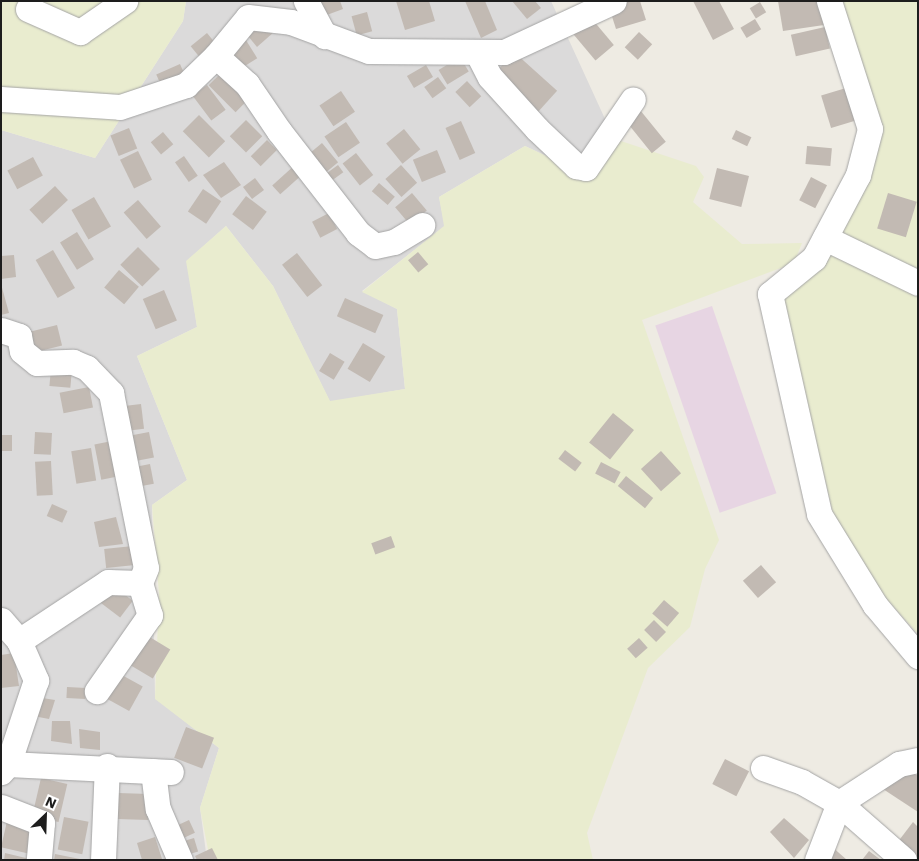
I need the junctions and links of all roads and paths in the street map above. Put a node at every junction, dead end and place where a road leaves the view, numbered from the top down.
1 (125, 1) edge
2 (306, 1) edge
3 (614, 1) edge
4 (829, 1) edge
5 (28, 9) dead end
6 (325, 36) junction
7 (477, 52) junction
8 (216, 56) junction
9 (633, 99) dead end
10 (1, 100) edge
11 (422, 225) dead end
12 (825, 238) junction
13 (918, 283) edge
14 (1, 330) edge
15 (140, 583) junction
16 (1, 620) edge
17 (19, 641) junction
18 (918, 656) edge
19 (97, 691) dead end
20 (918, 760) edge
21 (108, 766) junction
22 (5, 768) edge
23 (763, 768) dead end
24 (839, 803) junction
25 (1, 806) edge
26 (39, 860) edge
27 (103, 860) edge
28 (180, 860) edge
29 (818, 860) edge
30 (904, 860) edge

1 - 5 street
2 - 6 street
3 - 7 street
4 - 12 street
6 - 7 street
6 - 8 street
7 - 9 street
8 - 10 street
8 - 11 street
12 - 13 street
12 - 18 street
14 - 15 street
15 - 17 street
15 - 19 street
16 - 17 street
17 - 22 street
20 - 24 street
21 - 22 street
21 - 27 street
21 - 28 street
23 - 24 street
24 - 29 street
24 - 30 street
25 - 26 street

